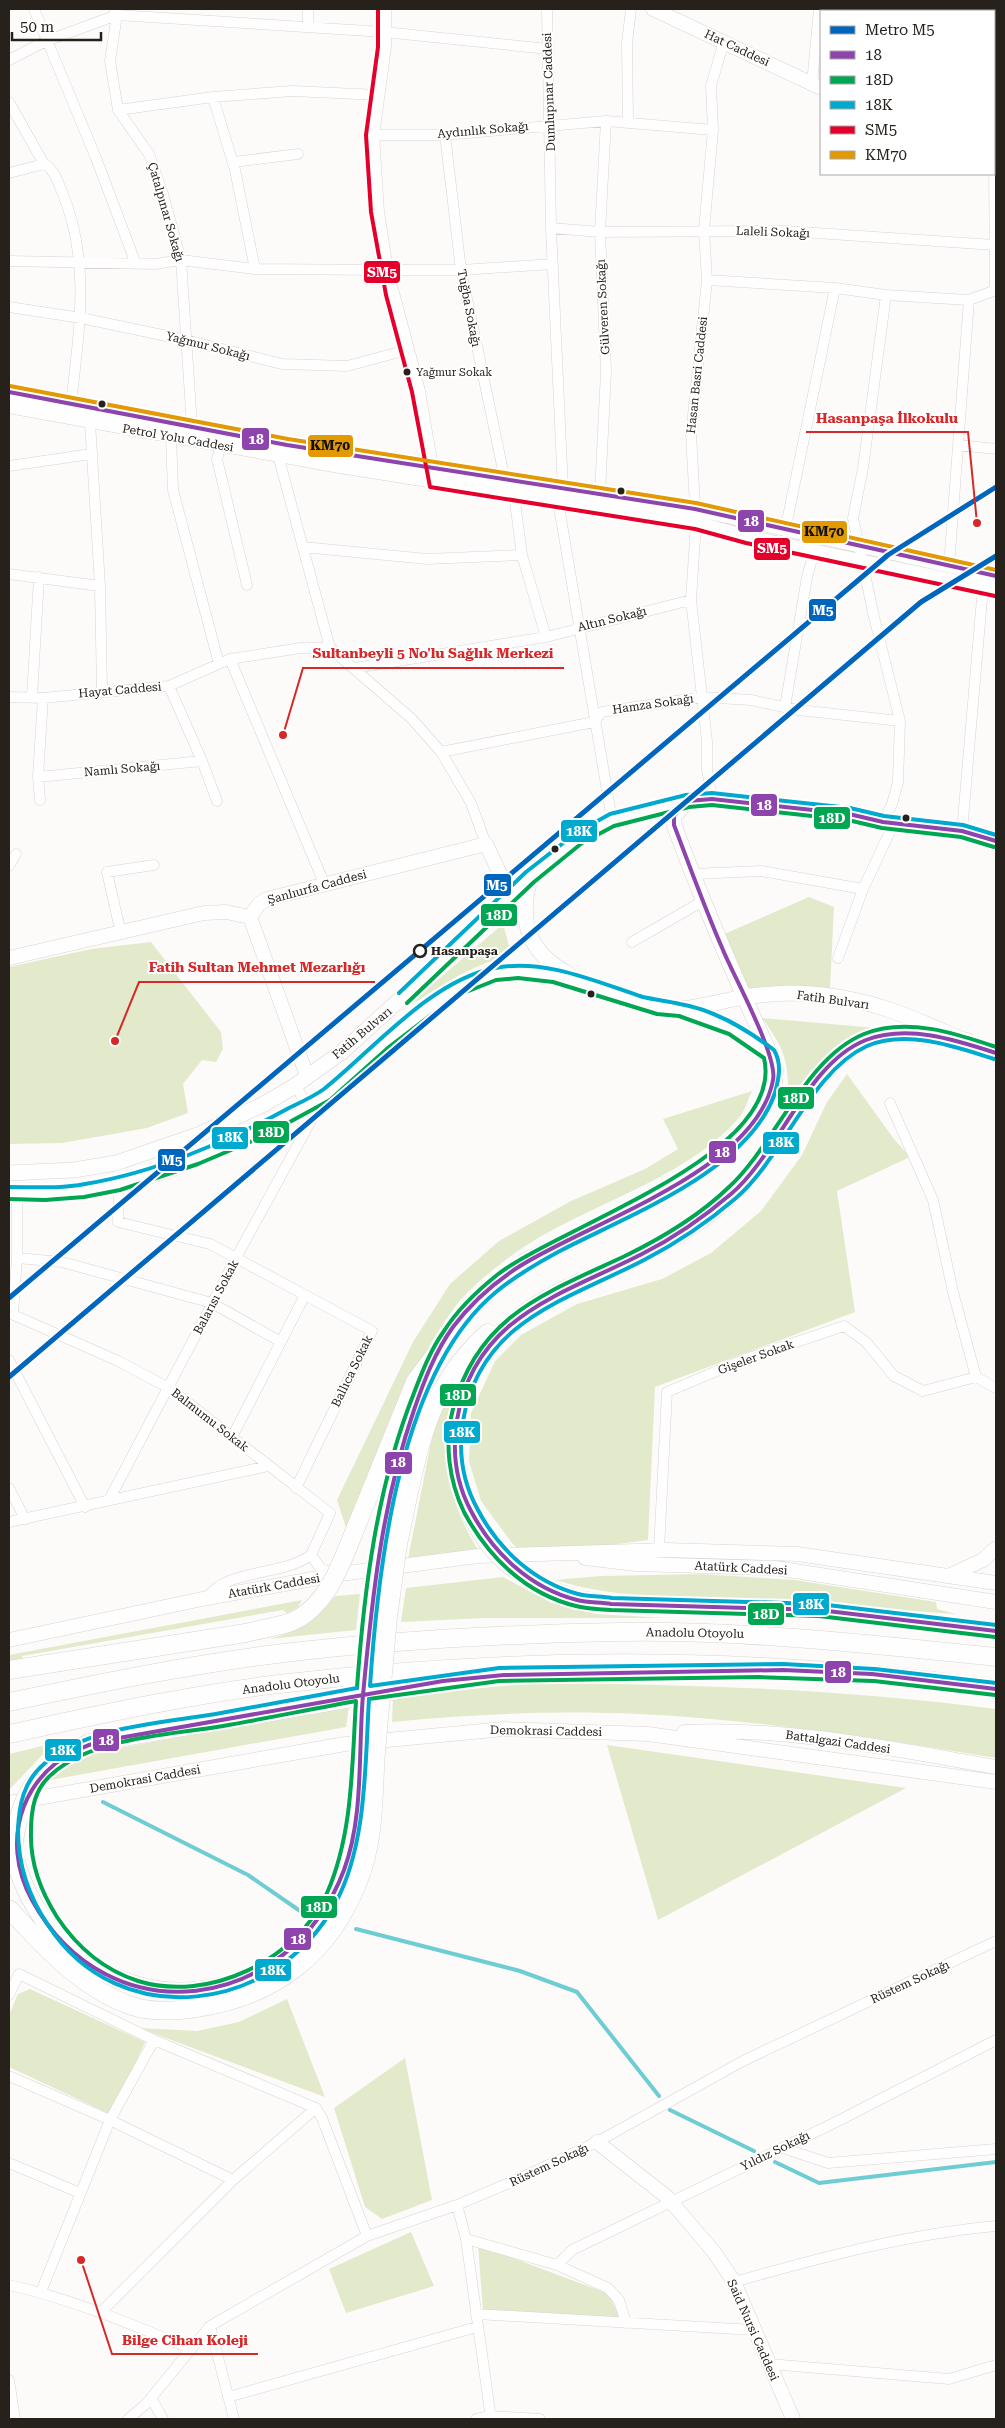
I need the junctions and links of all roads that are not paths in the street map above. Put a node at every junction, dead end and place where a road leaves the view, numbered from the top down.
1 (34, 9) edge
2 (308, 9) edge
3 (384, 9) edge
4 (547, 9) edge
5 (631, 9) edge
6 (653, 9) edge
7 (819, 9) edge
8 (116, 12) edge
9 (308, 27) junction
10 (384, 32) junction
11 (46, 41) junction
12 (724, 41) junction
13 (548, 48) junction
14 (9, 60) edge
15 (817, 86) edge
16 (379, 95) junction
17 (213, 97) junction
18 (9, 102) edge
19 (118, 110) junction
20 (606, 121) junction
21 (628, 123) junction
22 (550, 124) junction
23 (713, 130) junction
24 (372, 135) junction
25 (445, 135) junction
26 (298, 154) dead end
27 (995, 157) edge
28 (233, 162) junction
29 (44, 164) junction
30 (9, 173) edge
31 (551, 228) junction
32 (704, 230) junction
33 (600, 232) junction
34 (995, 245) junction
35 (182, 260) junction
36 (9, 262) edge
37 (81, 263) junction
38 (136, 264) junction
39 (553, 264) junction
40 (255, 269) junction
41 (386, 270) junction
42 (461, 270) junction
43 (707, 280) junction
44 (835, 288) junction
45 (996, 290) edge
46 (886, 296) junction
47 (969, 300) junction
48 (9, 307) edge
49 (81, 318) junction
50 (186, 340) junction
51 (406, 350) junction
52 (9, 392) edge
53 (71, 404) junction
54 (9, 406) edge
55 (90, 422) junction
56 (192, 426) junction
57 (171, 436) junction
58 (221, 445) junction
59 (958, 445) junction
60 (996, 449) edge
61 (91, 454) junction
62 (278, 456) junction
63 (9, 466) edge
64 (431, 467) junction
65 (505, 480) junction
66 (434, 482) junction
67 (600, 493) junction
68 (514, 494) junction
69 (564, 498) junction
70 (695, 516) junction
71 (786, 531) junction
72 (303, 547) junction
73 (859, 547) junction
74 (814, 552) junction
75 (522, 555) junction
76 (863, 562) junction
77 (949, 566) junction
78 (9, 574) edge
79 (996, 576) edge
80 (38, 578) junction
81 (247, 585) dead end
82 (100, 586) junction
83 (989, 589) edge
84 (691, 600) junction
85 (579, 627) junction
86 (546, 637) junction
87 (330, 648) junction
88 (230, 659) junction
89 (219, 664) junction
90 (355, 668) junction
91 (168, 686) junction
92 (102, 691) junction
93 (9, 697) edge
94 (38, 697) junction
95 (702, 697) junction
96 (785, 707) junction
97 (900, 721) junction
98 (594, 722) junction
99 (441, 752) junction
100 (202, 762) junction
101 (38, 777) junction
102 (712, 799) junction
103 (40, 800) dead end
104 (217, 801) dead end
105 (688, 801) junction
106 (612, 820) junction
107 (888, 822) junction
108 (962, 831) junction
109 (996, 841) edge
110 (486, 844) junction
111 (16, 854) dead end
112 (154, 865) dead end
113 (9, 866) edge
114 (693, 874) junction
115 (530, 877) junction
116 (324, 884) junction
117 (863, 889) junction
118 (511, 896) junction
119 (702, 901) junction
120 (250, 917) junction
121 (121, 934) junction
122 (632, 942) dead end
123 (9, 958) edge
124 (838, 958) dead end
125 (594, 987) junction
126 (743, 997) junction
127 (680, 1010) junction
128 (967, 1042) junction
129 (996, 1053) edge
130 (770, 1054) junction
131 (301, 1080) junction
132 (326, 1095) junction
133 (890, 1103) dead end
134 (307, 1107) junction
135 (305, 1132) junction
136 (116, 1164) junction
137 (12, 1173) edge
138 (119, 1184) junction
139 (13, 1193) edge
140 (17, 1258) junction
141 (236, 1258) junction
142 (306, 1295) junction
143 (212, 1303) junction
144 (11, 1313) edge
145 (522, 1313) junction
146 (444, 1341) junction
147 (281, 1342) junction
148 (9, 1360) edge
149 (976, 1377) junction
150 (170, 1388) junction
151 (996, 1388) edge
152 (232, 1437) junction
153 (268, 1466) junction
154 (9, 1488) edge
155 (296, 1488) junction
156 (109, 1500) junction
157 (85, 1506) junction
158 (24, 1519) junction
159 (9, 1522) edge
160 (390, 1543) junction
161 (996, 1548) edge
162 (659, 1550) junction
163 (543, 1554) junction
164 (311, 1555) junction
165 (340, 1574) junction
166 (948, 1576) junction
167 (996, 1583) edge
168 (207, 1598) junction
169 (996, 1602) edge
170 (994, 1630) edge
171 (9, 1640) edge
172 (996, 1657) edge
173 (9, 1670) edge
174 (827, 1671) junction
175 (996, 1689) edge
176 (9, 1702) edge
177 (9, 1734) edge
178 (648, 1734) junction
179 (367, 1753) junction
180 (996, 1766) edge
181 (996, 1782) edge
182 (9, 1803) edge
183 (9, 1909) edge
184 (996, 1941) edge
185 (9, 1995) edge
186 (154, 2040) junction
187 (996, 2040) edge
188 (9, 2076) edge
189 (316, 2108) junction
190 (110, 2120) junction
191 (597, 2142) junction
192 (782, 2148) junction
193 (996, 2149) edge
194 (9, 2163) edge
195 (234, 2180) junction
196 (80, 2193) junction
197 (671, 2201) junction
198 (457, 2205) junction
199 (996, 2226) edge
200 (367, 2236) junction
201 (466, 2239) junction
202 (556, 2265) junction
203 (734, 2282) junction
204 (9, 2285) edge
205 (41, 2292) junction
206 (101, 2312) junction
207 (476, 2314) junction
208 (626, 2323) junction
209 (210, 2326) junction
210 (478, 2327) junction
211 (754, 2330) junction
212 (191, 2349) junction
213 (769, 2364) junction
214 (996, 2365) edge
215 (9, 2380) edge
216 (228, 2397) junction
217 (151, 2398) junction
218 (491, 2418) edge
219 (15, 2419) edge
220 (128, 2419) edge
221 (163, 2419) edge
222 (234, 2419) edge
223 (476, 2419) edge
224 (540, 2419) edge
225 (793, 2419) edge

1 - 11 street
2 - 9 street
3 - 10 main road
4 - 13 street, Dumlupınar Caddesi
5 - 21 street
6 - 12 main road, Hat Caddesi
7 - 15 street
8 - 9 street
8 - 11 street
8 - 19 street, Çatalpınar Sokağı
9 - 10 street
10 - 13 street
10 - 16 main road
11 - 14 street
11 - 38 street
12 - 15 main road, Hat Caddesi
12 - 23 street, Hasan Basri Caddesi
13 - 22 street, Dumlupınar Caddesi
16 - 17 street
16 - 24 main road
17 - 19 street
17 - 28 street
18 - 29 street
19 - 35 street, Çatalpınar Sokağı
20 - 21 street, Aydınlık Sokağı
20 - 22 street, Aydınlık Sokağı
20 - 33 street, Gülveren Sokağı
21 - 23 street, Aydınlık Sokağı
22 - 25 street, Aydınlık Sokağı
22 - 31 street, Dumlupınar Caddesi
23 - 32 street, Hasan Basri Caddesi
24 - 25 street, Aydınlık Sokağı
24 - 41 main road
25 - 42 street, Tuğba Sokağı
26 - 28 street
27 - 34 street
28 - 40 street
29 - 30 street
29 - 37 street
31 - 33 street, Laleli Sokağı
31 - 39 street, Dumlupınar Caddesi
32 - 33 street, Laleli Sokağı
32 - 34 street, Laleli Sokağı
32 - 43 street, Hasan Basri Caddesi
33 - 67 street, Gülveren Sokağı
34 - 45 street
35 - 38 street
35 - 40 street
35 - 50 street, Çatalpınar Sokağı
36 - 37 street
37 - 38 street
37 - 49 street
39 - 42 street
39 - 69 street, Dumlupınar Caddesi
40 - 41 street
41 - 42 street
41 - 51 main road
42 - 65 street, Tuğba Sokağı
43 - 44 street
43 - 70 street, Hasan Basri Caddesi
44 - 46 street
44 - 71 street
45 - 47 street
46 - 47 street
46 - 73 street
47 - 59 street
48 - 49 street, Yağmur Sokağı
49 - 50 street, Yağmur Sokağı
49 - 53 street
50 - 51 street, Yağmur Sokağı
50 - 56 street, Çatalpınar Sokağı
51 - 64 main road
52 - 53 main road, Petrol Yolu Caddesi
53 - 56 main road, Petrol Yolu Caddesi
54 - 55 main road, Petrol Yolu Caddesi
55 - 57 main road, Petrol Yolu Caddesi
55 - 61 street
56 - 64 main road, Petrol Yolu Caddesi
57 - 58 main road, Petrol Yolu Caddesi
57 - 89 street
58 - 62 main road, Petrol Yolu Caddesi
58 - 81 street
59 - 60 street
59 - 77 street
61 - 63 street
61 - 82 street
62 - 66 main road, Petrol Yolu Caddesi
62 - 72 street
64 - 65 main road, Petrol Yolu Caddesi
64 - 66 street
65 - 69 main road, Petrol Yolu Caddesi
66 - 68 main road, Petrol Yolu Caddesi
67 - 69 main road, Petrol Yolu Caddesi
67 - 70 main road, Petrol Yolu Caddesi
68 - 69 main road, Petrol Yolu Caddesi
68 - 75 street
69 - 70 main road, Petrol Yolu Caddesi
69 - 85 street, Dumlupınar Caddesi
70 - 71 main road, Petrol Yolu Caddesi
70 - 74 main road, Petrol Yolu Caddesi
70 - 84 street, Hasan Basri Caddesi
71 - 73 main road, Petrol Yolu Caddesi
72 - 75 street
72 - 87 street
73 - 76 street
73 - 77 main road, Petrol Yolu Caddesi
74 - 76 main road, Petrol Yolu Caddesi
74 - 96 street
75 - 86 street
76 - 83 main road, Petrol Yolu Caddesi
76 - 97 street
77 - 79 main road, Petrol Yolu Caddesi
78 - 80 street
80 - 82 street
80 - 94 street
82 - 92 street
83 - 108 street
84 - 85 street, Altın Sokağı
84 - 95 street, Hasan Basri Caddesi
85 - 86 street, Altın Sokağı
85 - 98 street, Dumlupınar Caddesi
86 - 90 street, Altın Sokağı
87 - 88 street, Hayat Caddesi
87 - 90 street
88 - 89 street, Hayat Caddesi
88 - 116 street
89 - 91 street, Hayat Caddesi
90 - 99 street
91 - 92 street, Hayat Caddesi
91 - 100 street
92 - 94 street, Hayat Caddesi
93 - 94 street, Hayat Caddesi
94 - 101 street
95 - 96 street, Hamza Sokağı
95 - 98 street, Hamza Sokağı
95 - 102 street, Hasan Basri Caddesi
96 - 97 street, Hamza Sokağı
97 - 107 street
98 - 99 street, Hamza Sokağı
98 - 106 street, Dumlupınar Caddesi
99 - 110 street
100 - 101 street, Namlı Sokağı
100 - 104 street
101 - 103 street
102 - 105 main road, Fatih Bulvarı
102 - 107 main road, Fatih Bulvarı
105 - 106 main road, Fatih Bulvarı
105 - 114 main road
106 - 115 main road, Fatih Bulvarı
107 - 108 main road, Fatih Bulvarı
107 - 117 street
108 - 109 main road, Fatih Bulvarı
110 - 116 main road, Şanlıurfa Caddesi
110 - 118 main road
111 - 113 street
112 - 121 street
114 - 117 street
114 - 119 main road
115 - 118 main road, Fatih Bulvarı
115 - 125 main road
116 - 120 main road, Şanlıurfa Caddesi
117 - 124 street
118 - 131 main road, Fatih Bulvarı
119 - 122 street
119 - 126 main road
120 - 121 main road
120 - 131 main road
121 - 123 main road
125 - 127 main road, Fatih Bulvarı
125 - 132 main road, Fatih Bulvarı
126 - 127 main road, Fatih Bulvarı
126 - 128 main road, Fatih Bulvarı
126 - 130 main road
127 - 130 highway
128 - 129 main road, Fatih Bulvarı
128 - 145 highway
130 - 146 highway
131 - 134 street
131 - 136 main road, Fatih Bulvarı
132 - 134 main road, Fatih Bulvarı
132 - 135 street, Balarısı Sokak
133 - 149 street
134 - 135 street
134 - 138 main road, Fatih Bulvarı
135 - 141 street, Balarısı Sokak
136 - 137 main road, Fatih Bulvarı
136 - 138 main road
137 - 139 main road
138 - 139 main road, Fatih Bulvarı
138 - 141 street
139 - 140 street
140 - 143 street
140 - 144 street
141 - 142 street
141 - 143 street, Balarısı Sokak
142 - 147 street
142 - 155 street, Ballıca Sokak
143 - 147 street
143 - 150 street, Balarısı Sokak
144 - 150 street, Balmumu Sokak
145 - 160 highway
145 - 170 highway, bridge
146 - 160 highway
146 - 173 highway, bridge
147 - 152 street
148 - 157 street
149 - 151 street
149 - 162 street, Gişeler Sokak
150 - 152 street, Balmumu Sokak
150 - 156 street, Balarısı Sokak
152 - 153 street, Balmumu Sokak
153 - 155 street, Balmumu Sokak
153 - 156 street
154 - 158 street
155 - 164 street, Balmumu Sokak
156 - 157 street
157 - 158 street
158 - 159 street
160 - 179 highway, bridge
161 - 166 main road
162 - 163 main road, Atatürk Caddesi
162 - 166 main road, Atatürk Caddesi
163 - 165 main road, Atatürk Caddesi
163 - 169 main road, Atatürk Caddesi
164 - 165 street
164 - 168 street
165 - 168 main road, Atatürk Caddesi
166 - 167 main road, Atatürk Caddesi
168 - 171 main road, Atatürk Caddesi
172 - 176 highway, Anadolu Otoyolu
174 - 175 highway, Anadolu Otoyolu
174 - 177 highway, Anadolu Otoyolu
174 - 179 highway, bridge
178 - 180 main road, Battalgazi Caddesi
178 - 181 main road, Demokrasi Caddesi
178 - 182 main road, Demokrasi Caddesi
179 - 183 highway
184 - 191 street, Rüstem Sokağı
185 - 186 street
186 - 189 street
186 - 190 street
187 - 192 street, Yıldız Sokağı
188 - 190 street
189 - 195 street
189 - 200 street
190 - 195 street
190 - 196 street
191 - 197 main road, Said Nursi Caddesi
191 - 198 street, Rüstem Sokağı
192 - 193 street
192 - 197 street, Yıldız Sokağı
194 - 196 street
195 - 206 street
196 - 205 street
197 - 202 street, Yıldız Sokağı
197 - 203 main road, Said Nursi Caddesi
198 - 200 street, Rüstem Sokağı
198 - 201 street
199 - 203 street
200 - 209 street, Rüstem Sokağı
201 - 202 street
201 - 207 street
202 - 208 street
203 - 211 main road, Said Nursi Caddesi
204 - 205 street
205 - 206 street
206 - 212 street
207 - 208 street
207 - 210 street
208 - 211 street
209 - 212 street, Rüstem Sokağı
209 - 216 street
210 - 216 street
210 - 218 street
211 - 213 main road, Said Nursi Caddesi
212 - 217 street, Rüstem Sokağı
213 - 214 street
213 - 225 main road, Said Nursi Caddesi
215 - 219 street
216 - 222 street
217 - 220 street, Rüstem Sokağı
217 - 221 street
218 - 223 street
218 - 224 street

